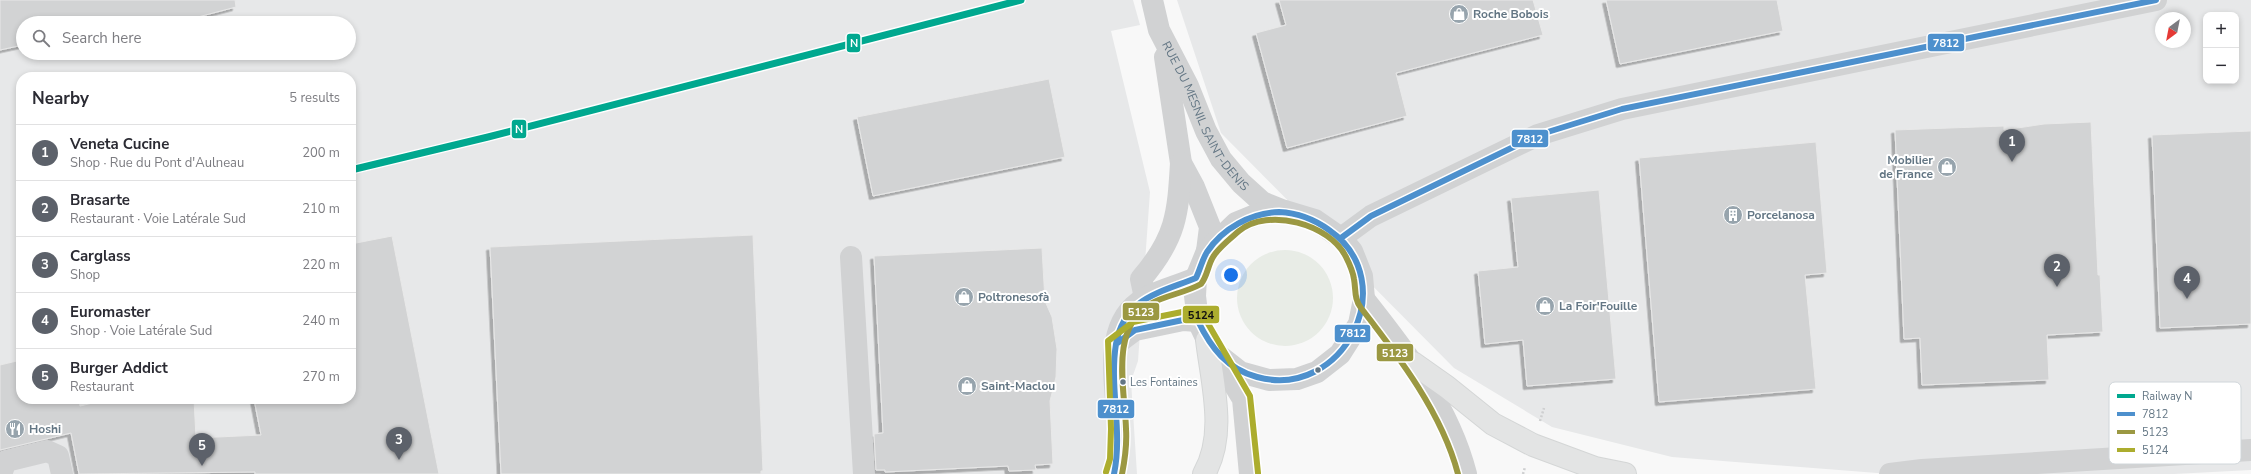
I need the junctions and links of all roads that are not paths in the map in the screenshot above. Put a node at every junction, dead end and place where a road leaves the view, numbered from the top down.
1 (1152, 0) edge
2 (2156, 0) edge
3 (1159, 30) junction
4 (1181, 163) junction
5 (1285, 211) junction
6 (1341, 238) junction
7 (1207, 252) junction
8 (851, 257) dead end
9 (1196, 278) junction
10 (1145, 298) junction
11 (1364, 299) junction
12 (1207, 338) junction
13 (1115, 345) junction
14 (1413, 363) junction
15 (2251, 450) edge
16 (2241, 451) edge
17 (2109, 459) edge
18 (1, 474) edge
19 (62, 474) edge
20 (864, 474) edge
21 (1114, 474) edge
22 (1204, 474) edge
23 (1250, 474) edge
24 (1466, 474) edge
25 (1625, 474) edge
26 (1890, 474) edge

1 - 3 street, RUE DU MESNIL SAINT-DENIS
2 - 6 street
3 - 4 street
3 - 5 street, RUE DU MESNIL SAINT-DENIS
4 - 7 street
4 - 10 street
5 - 6 street, RUE DU MESNIL SAINT-DENIS
5 - 7 street
6 - 11 street, RUE DU MESNIL SAINT-DENIS
7 - 9 street
8 - 20 street
9 - 10 street
9 - 12 street
10 - 13 street
11 - 12 street, RUE DU MESNIL SAINT-DENIS
11 - 14 street
12 - 13 street
12 - 22 main road
12 - 23 street
13 - 21 street
14 - 24 street
14 - 25 main road
15 - 16 street
17 - 26 street
18 - 19 street

